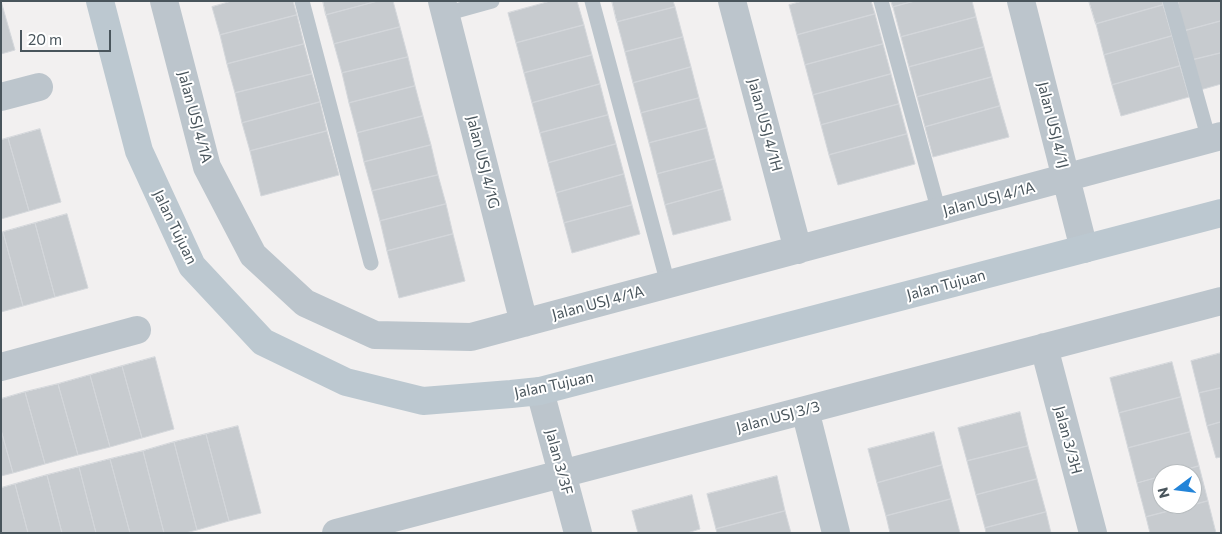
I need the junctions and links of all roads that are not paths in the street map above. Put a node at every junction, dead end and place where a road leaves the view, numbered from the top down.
1 (100, 1) edge
2 (164, 1) edge
3 (302, 1) edge
4 (492, 1) edge
5 (592, 1) edge
6 (732, 1) edge
7 (880, 1) edge
8 (1021, 1) edge
9 (1170, 1) edge
10 (444, 8) edge
11 (39, 86) dead end
12 (1, 96) edge
13 (1215, 138) edge
14 (1066, 178) junction
15 (939, 212) junction
16 (1221, 213) edge
17 (1084, 249) junction
18 (798, 250) junction
19 (371, 263) dead end
20 (668, 284) junction
21 (1221, 301) edge
22 (524, 323) junction
23 (137, 330) dead end
24 (1044, 347) junction
25 (1, 367) edge
26 (540, 390) junction
27 (805, 410) junction
28 (562, 473) junction
29 (336, 533) edge
30 (578, 533) edge
31 (836, 533) edge
32 (1093, 533) edge

1 - 26 street, Jalan Tujuan
2 - 22 street, Jalan USJ 4/1A
3 - 19 lane
4 - 10 lane
5 - 20 lane
6 - 18 street, Jalan USJ 4/1H
7 - 15 lane
8 - 14 street, Jalan USJ 4/1J
9 - 13 lane
10 - 22 street, Jalan USJ 4/1G
11 - 12 street
13 - 14 street, Jalan USJ 4/1A
14 - 15 street, Jalan USJ 4/1A
14 - 17 street, Jalan USJ 4/1J
15 - 18 street, Jalan USJ 4/1A
16 - 17 street, Jalan Tujuan
17 - 26 street, Jalan Tujuan
18 - 20 street, Jalan USJ 4/1A
20 - 22 street, Jalan USJ 4/1A
21 - 24 street, Jalan USJ 3/3
23 - 25 street
24 - 27 street, Jalan USJ 3/3
24 - 32 street, Jalan 3/3H
26 - 28 street, Jalan 3/3F
27 - 28 street, Jalan USJ 3/3
27 - 31 street
28 - 29 street, Jalan USJ 3/3
28 - 30 street, Jalan 3/3F

